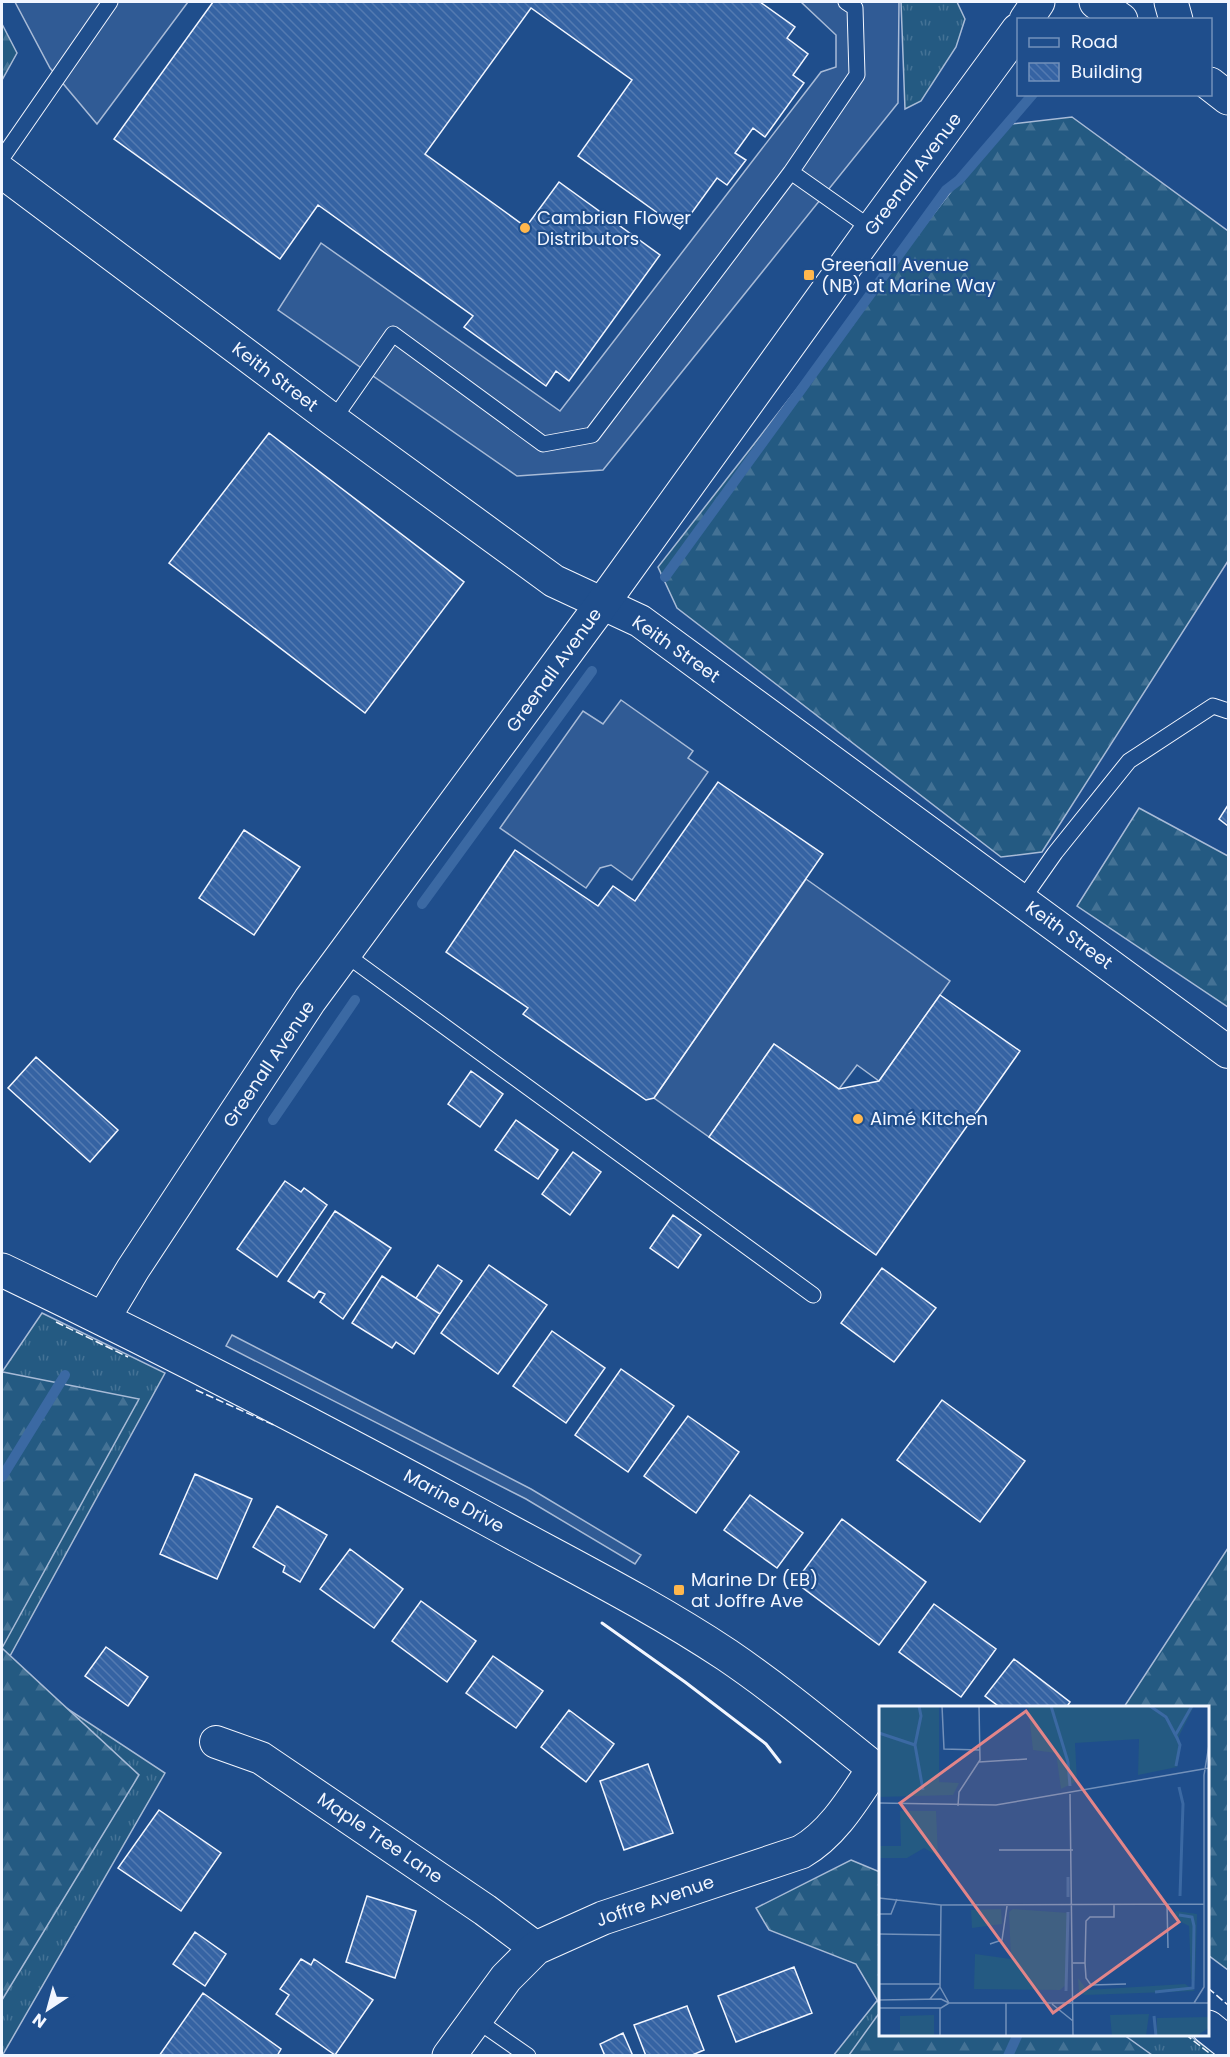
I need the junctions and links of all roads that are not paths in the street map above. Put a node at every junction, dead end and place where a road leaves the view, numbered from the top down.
1 (110, 2) edge
2 (846, 2) edge
3 (1038, 2) edge
4 (1096, 2) edge
5 (1171, 2) edge
6 (1027, 18) edge
7 (1118, 18) edge
8 (1175, 18) edge
9 (1017, 31) edge
10 (1212, 86) edge
11 (1228, 98) edge
12 (2, 158) edge
13 (791, 171) junction
14 (2, 172) edge
15 (872, 229) junction
16 (333, 420) junction
17 (602, 604) junction
18 (1228, 711) edge
19 (1022, 900) junction
20 (345, 954) junction
21 (1228, 1052) edge
22 (2, 1270) edge
23 (813, 1295) dead end
24 (103, 1319) junction
25 (216, 1742) dead end
26 (878, 1771) edge
27 (536, 1948) junction
28 (475, 2019) junction
29 (1209, 2028) edge
30 (1228, 2043) edge
31 (449, 2055) edge
32 (528, 2055) edge

1 - 12 lane
2 - 13 lane
3 - 6 street
4 - 7 street
5 - 8 street
9 - 15 street, Greenall Avenue
10 - 11 street
13 - 15 lane
13 - 16 lane
14 - 16 street, Keith Street
15 - 17 street, Greenall Avenue
16 - 17 street, Keith Street
17 - 19 street, Keith Street
17 - 20 street, Greenall Avenue
18 - 19 lane
19 - 21 street, Keith Street
20 - 23 lane
20 - 24 street, Greenall Avenue
22 - 24 street, Marine Drive
24 - 26 street, Marine Drive
25 - 27 street, Maple Tree Lane
26 - 27 street, Joffre Avenue
27 - 28 street, Joffre Avenue
28 - 31 street, Joffre Avenue
28 - 32 lane
29 - 30 street

